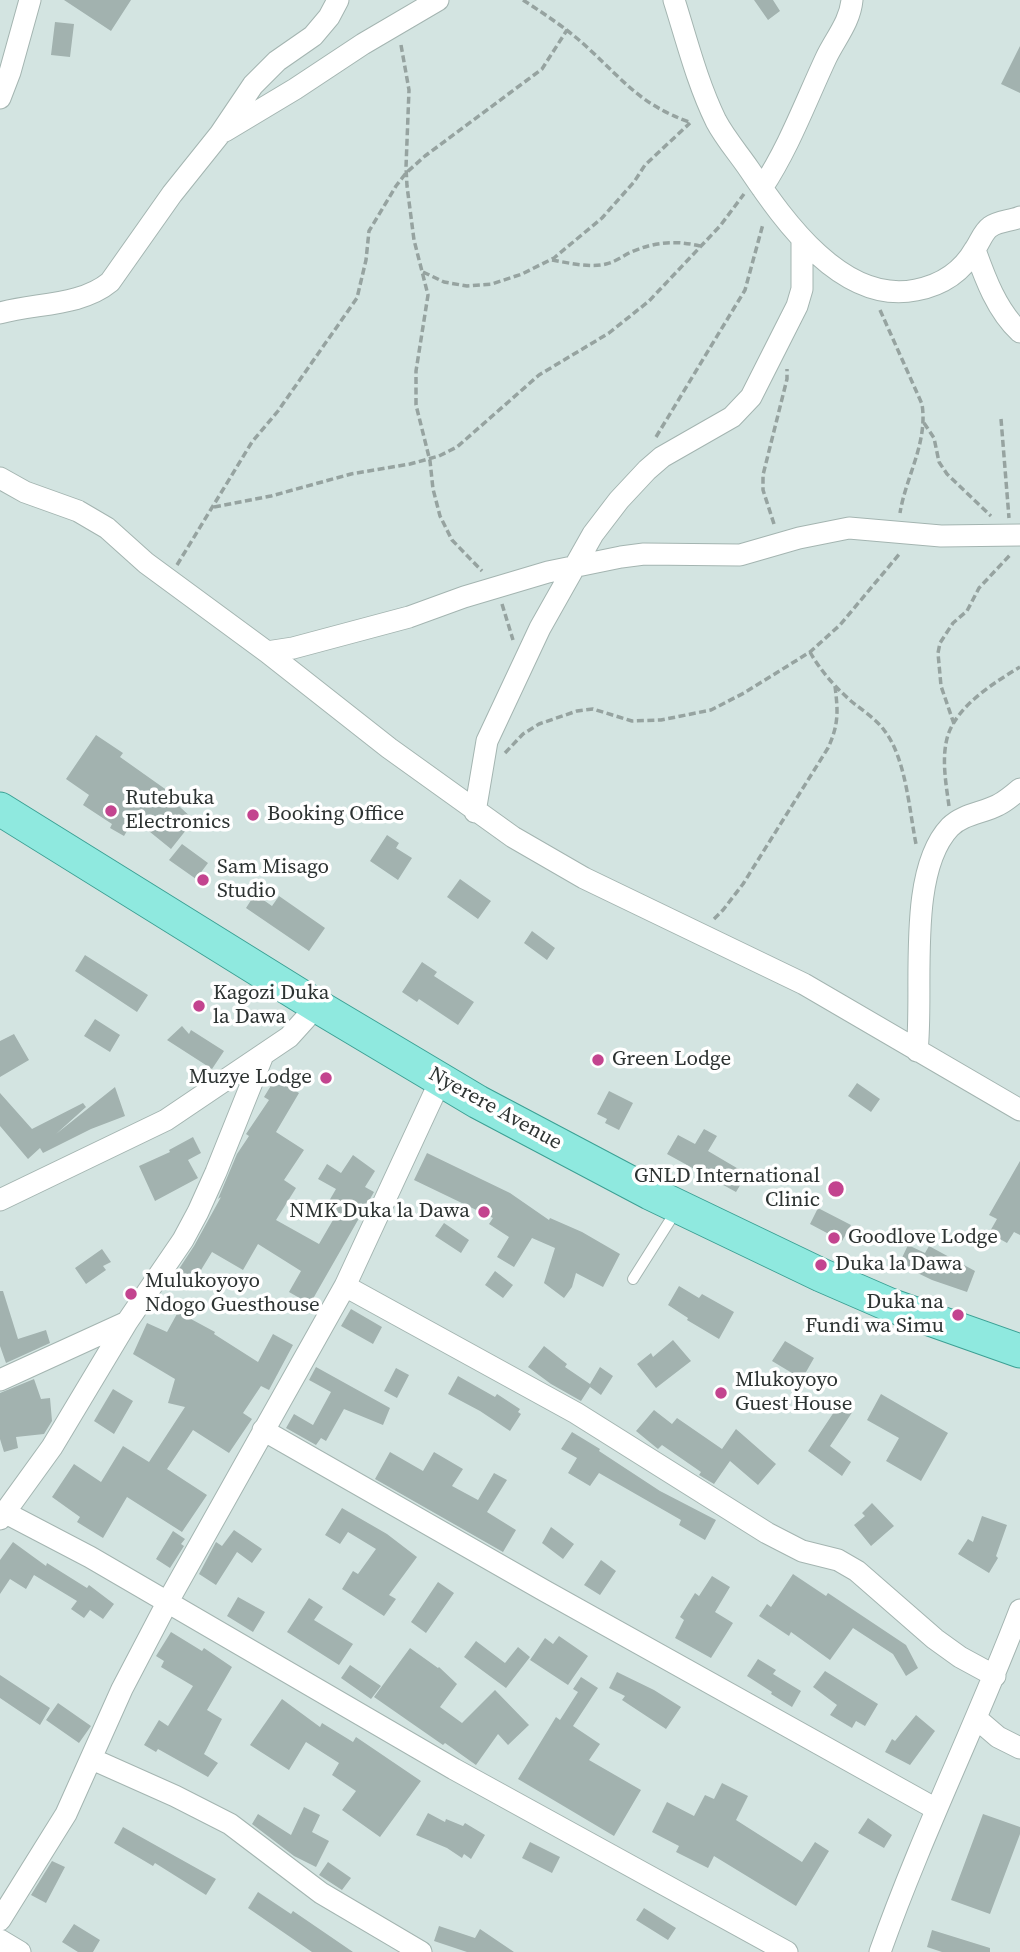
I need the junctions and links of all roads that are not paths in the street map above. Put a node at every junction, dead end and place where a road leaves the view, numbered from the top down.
1 (30, 0) edge
2 (338, 0) edge
3 (438, 0) edge
4 (674, 0) edge
5 (852, 0) edge
6 (0, 98) edge
7 (220, 134) junction
8 (762, 189) junction
9 (1020, 217) edge
10 (802, 239) junction
11 (975, 250) junction
12 (0, 313) edge
13 (1020, 332) edge
14 (0, 478) edge
15 (1015, 536) edge
16 (576, 567) junction
17 (267, 652) junction
18 (1020, 789) edge
19 (0, 808) edge
20 (475, 812) junction
21 (317, 1006) junction
22 (917, 1051) junction
23 (263, 1055) junction
24 (441, 1079) junction
25 (1020, 1110) edge
26 (0, 1200) edge
27 (678, 1207) junction
28 (633, 1279) dead end
29 (345, 1286) junction
30 (127, 1322) junction
31 (1020, 1351) edge
32 (0, 1380) edge
33 (263, 1430) junction
34 (2, 1515) edge
35 (167, 1603) junction
36 (1020, 1610) edge
37 (995, 1676) junction
38 (977, 1719) junction
39 (1020, 1748) edge
40 (92, 1759) junction
41 (936, 1810) junction
42 (0, 1920) edge
43 (0, 1940) edge
44 (883, 1949) edge
45 (20, 1952) edge
46 (421, 1952) edge
47 (787, 1952) edge

1 - 6 street
2 - 7 street
3 - 7 street
4 - 8 street
5 - 8 street
7 - 12 street
8 - 10 street
9 - 11 street
10 - 11 street
10 - 16 street
11 - 13 street
14 - 17 street
15 - 16 street
16 - 17 street
16 - 20 street
17 - 20 street
18 - 22 street
19 - 21 main road, Nyerere Avenue
20 - 22 street
21 - 23 street
21 - 24 main road, Nyerere Avenue
22 - 25 street
23 - 26 street
23 - 30 street
24 - 27 main road, Nyerere Avenue
24 - 29 street
27 - 28 lane
27 - 31 main road, Nyerere Avenue
29 - 33 street
29 - 37 street
30 - 32 street
30 - 34 street
33 - 35 street
33 - 41 street
34 - 35 street
35 - 40 street
35 - 47 street
36 - 37 street
37 - 38 street
38 - 39 street
38 - 41 street
40 - 42 street
40 - 46 street
41 - 44 street
43 - 45 street

